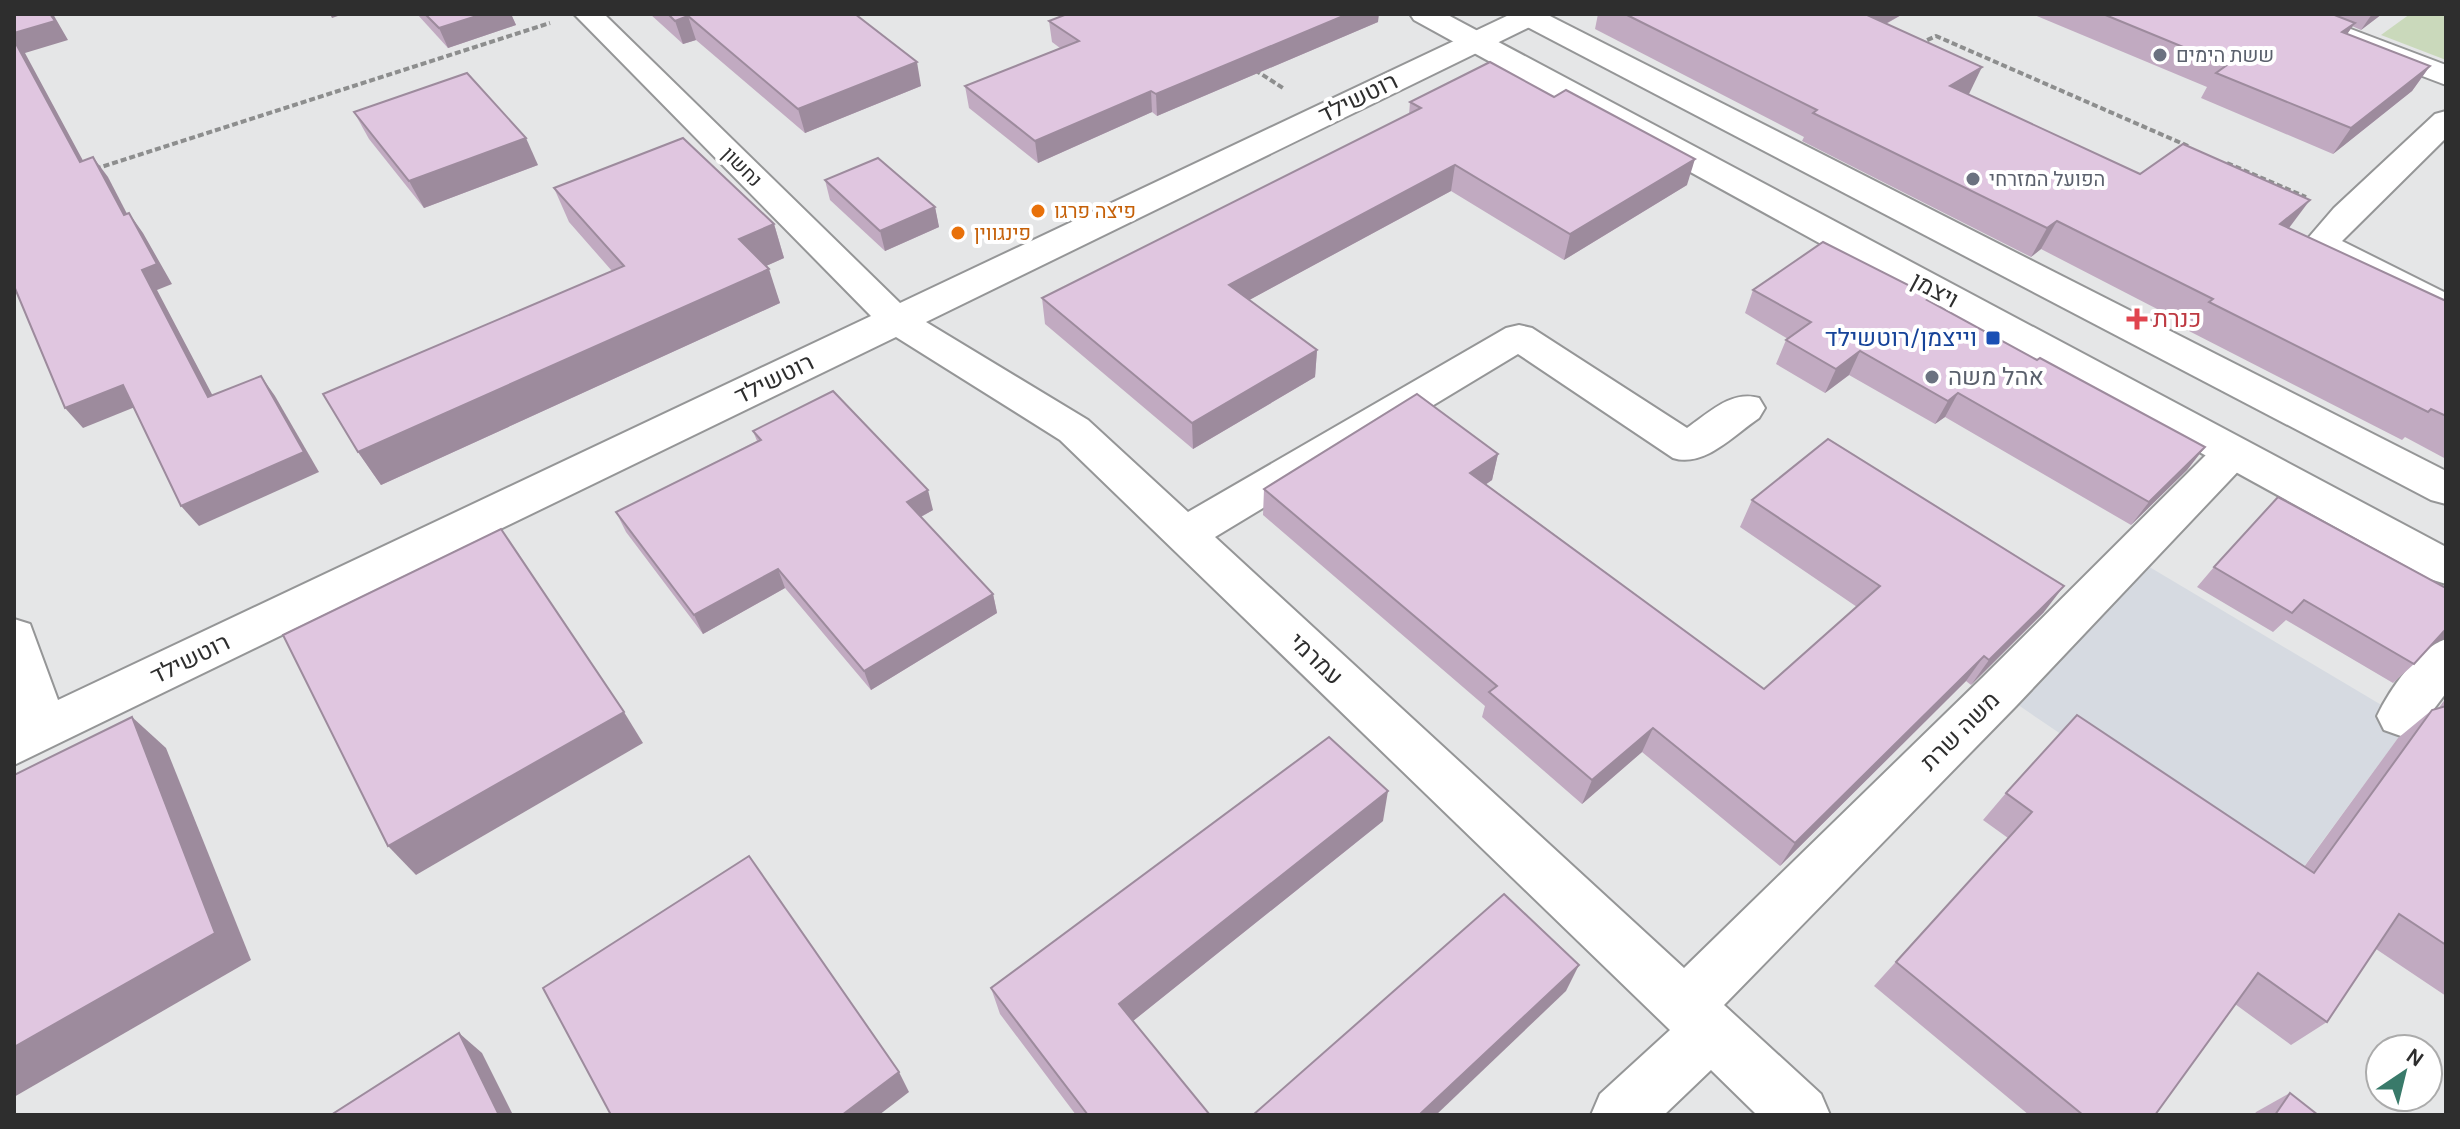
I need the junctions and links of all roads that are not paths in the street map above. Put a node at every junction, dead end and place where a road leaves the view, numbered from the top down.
1 (1424, 14) edge
2 (2285, 14) edge
3 (1529, 15) edge
4 (575, 16) edge
5 (1476, 42) junction
6 (2446, 76) edge
7 (2446, 121) edge
8 (2446, 308) edge
9 (896, 320) junction
10 (1745, 408) dead end
11 (2233, 452) junction
12 (2446, 489) edge
13 (1184, 535) junction
14 (2446, 567) edge
15 (14, 637) edge
16 (2446, 658) edge
17 (2401, 716) dead end
18 (29, 736) edge
19 (1696, 1019) junction
20 (1621, 1115) edge
21 (1800, 1115) edge

1 - 5 street, ויצמן
2 - 6 street
3 - 5 street, רוטשילד
3 - 12 street
4 - 9 street, נחשון
5 - 9 street, רוטשילד
5 - 11 street, ויצמן
7 - 8 street
9 - 13 street, עמרמי
9 - 18 street, רוטשילד
10 - 13 street
11 - 14 street, ויצמן
11 - 19 street, משה שרת
13 - 19 street, עמרמי
15 - 18 street
16 - 17 street
19 - 20 street, משה שרת
19 - 21 street, עמרמי

